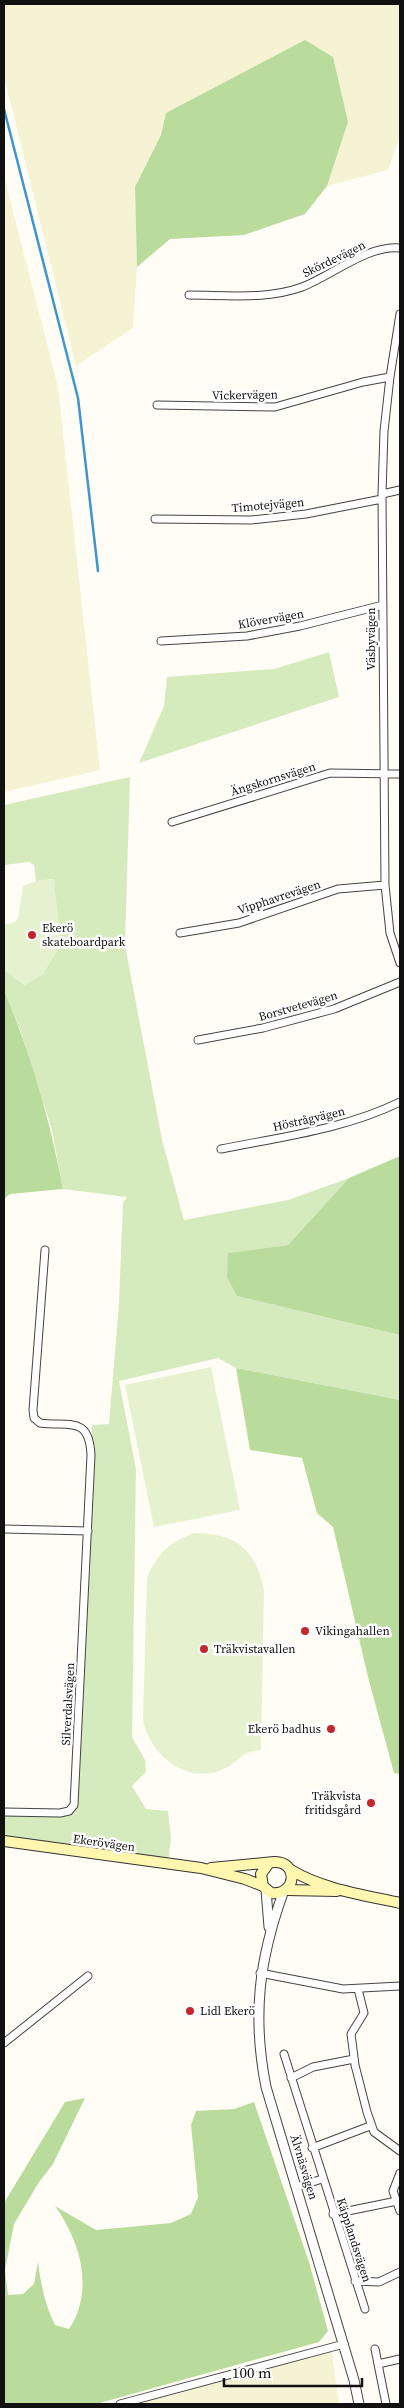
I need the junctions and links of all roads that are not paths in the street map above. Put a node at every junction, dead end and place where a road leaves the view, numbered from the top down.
1 (400, 248) edge
2 (188, 295) dead end
3 (400, 314) edge
4 (390, 377) junction
5 (157, 405) dead end
6 (400, 490) edge
7 (382, 496) junction
8 (155, 519) dead end
9 (382, 605) junction
10 (161, 642) dead end
11 (384, 773) junction
12 (400, 774) edge
13 (172, 822) dead end
14 (384, 885) junction
15 (180, 933) dead end
16 (400, 962) edge
17 (400, 982) edge
18 (198, 1040) dead end
19 (400, 1102) edge
20 (221, 1149) dead end
21 (45, 1250) dead end
22 (4, 1529) edge
23 (88, 1531) junction
24 (4, 1812) edge
25 (4, 1842) edge
26 (269, 1863) junction
27 (201, 1868) junction
28 (291, 1870) junction
29 (264, 1888) junction
30 (285, 1891) junction
31 (350, 1892) junction
32 (400, 1903) edge
33 (269, 1933) junction
34 (260, 1973) junction
35 (88, 1976) dead end
36 (400, 1986) edge
37 (358, 1989) junction
38 (4, 2043) edge
39 (284, 2054) dead end
40 (354, 2059) junction
41 (291, 2078) junction
42 (370, 2126) junction
43 (312, 2148) junction
44 (400, 2151) edge
45 (400, 2173) edge
46 (322, 2179) junction
47 (297, 2187) junction
48 (397, 2201) junction
49 (400, 2211) edge
50 (333, 2214) junction
51 (400, 2272) edge
52 (355, 2281) junction
53 (364, 2309) dead end
54 (344, 2344) junction
55 (374, 2348) dead end
56 (400, 2359) edge
57 (378, 2364) junction
58 (120, 2404) edge
59 (359, 2404) edge
60 (386, 2404) edge

1 - 2 street, Skördevägen
3 - 4 street, Väsbyvägen
4 - 5 street, Vickervägen
4 - 7 street, Väsbyvägen
6 - 7 street, Timotejvägen
7 - 8 street, Timotejvägen
7 - 9 street, Väsbyvägen
9 - 10 street, Klövervägen
9 - 11 street, Väsbyvägen
11 - 12 street, Ängskornsvägen
11 - 13 street, Ängskornsvägen
11 - 14 street, Väsbyvägen
14 - 15 street, Vipphavrevägen
14 - 16 street, Väsbyvägen
17 - 18 street, Borstvetevägen
19 - 20 street, Höstrågvägen
21 - 23 street, Silverdalsvägen
22 - 23 street
23 - 24 street, Silverdalsvägen
25 - 27 main road, Ekerövägen
26 - 27 main road, Ekerövägen
26 - 28 main road
26 - 29 main road
27 - 29 main road, Ekerövägen
28 - 30 main road
28 - 31 main road
29 - 30 main road
29 - 33 street, Älvnäsvägen
30 - 31 main road
30 - 33 street, Älvnäsvägen
31 - 32 main road
33 - 34 street, Älvnäsvägen
34 - 37 street
34 - 47 street, Älvnäsvägen
35 - 38 street
36 - 37 street
37 - 40 street
39 - 41 street, Käpplandsvägen
40 - 41 street
40 - 42 street
41 - 43 street, Käpplandsvägen
42 - 43 street
42 - 44 street
43 - 46 street, Käpplandsvägen
45 - 48 street
46 - 47 street
46 - 50 street, Käpplandsvägen
47 - 54 street, Älvnäsvägen
48 - 49 street
48 - 50 street
50 - 52 street, Käpplandsvägen
51 - 52 street
52 - 53 street, Käpplandsvägen
54 - 58 street
54 - 59 street, Älvnäsvägen
55 - 57 street
56 - 57 street
57 - 60 street

